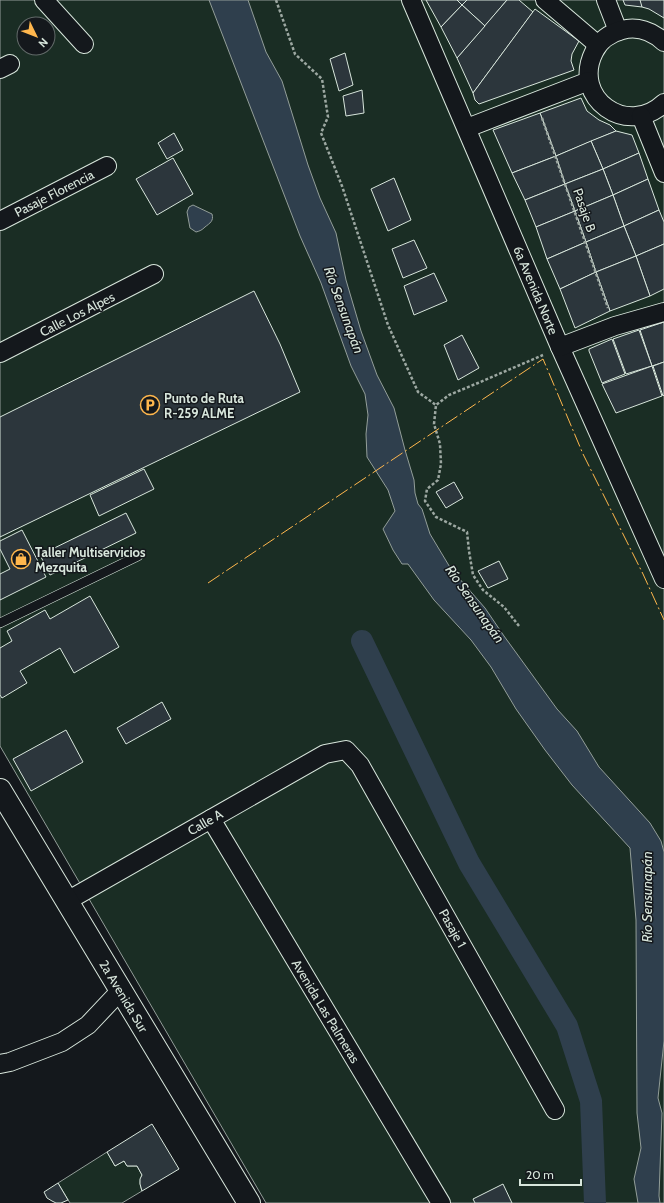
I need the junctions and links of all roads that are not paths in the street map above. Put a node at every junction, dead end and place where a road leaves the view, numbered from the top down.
1 (44, 0) edge
2 (411, 0) edge
3 (545, 0) edge
4 (606, 0) edge
5 (618, 31) junction
6 (664, 42) edge
7 (84, 44) dead end
8 (598, 45) junction
9 (589, 81) junction
10 (664, 103) edge
11 (641, 116) junction
12 (466, 128) junction
13 (108, 166) dead end
14 (664, 173) edge
15 (0, 221) edge
16 (154, 274) dead end
17 (664, 312) edge
18 (560, 347) junction
19 (0, 353) edge
20 (138, 556) dead end
21 (664, 579) edge
22 (0, 623) edge
23 (346, 750) joint
24 (0, 790) edge
25 (211, 819) junction
26 (66, 901) junction
27 (121, 990) junction
28 (0, 1064) edge
29 (555, 1110) dead end
30 (249, 1203) edge
31 (441, 1203) edge

1 - 7 street
2 - 12 street, 6a Avenida Norte
3 - 8 street
4 - 5 street
5 - 6 street
5 - 8 street
8 - 9 street
9 - 11 street
9 - 12 street
10 - 11 street
11 - 14 street
12 - 18 street, 6a Avenida Norte
13 - 15 street, Pasaje Florencia
16 - 19 street, Calle Los Alpes
17 - 18 street
18 - 21 street, 6a Avenida Norte
20 - 22 lane
23 - 25 street, Calle A
23 - 29 street, Pasaje 1
24 - 26 street, 2a Avenida Sur
25 - 26 street, Calle A
25 - 31 street, Avenida Las Palmeras
26 - 27 street, 2a Avenida Sur
27 - 28 street
27 - 30 street, 2a Avenida Sur

